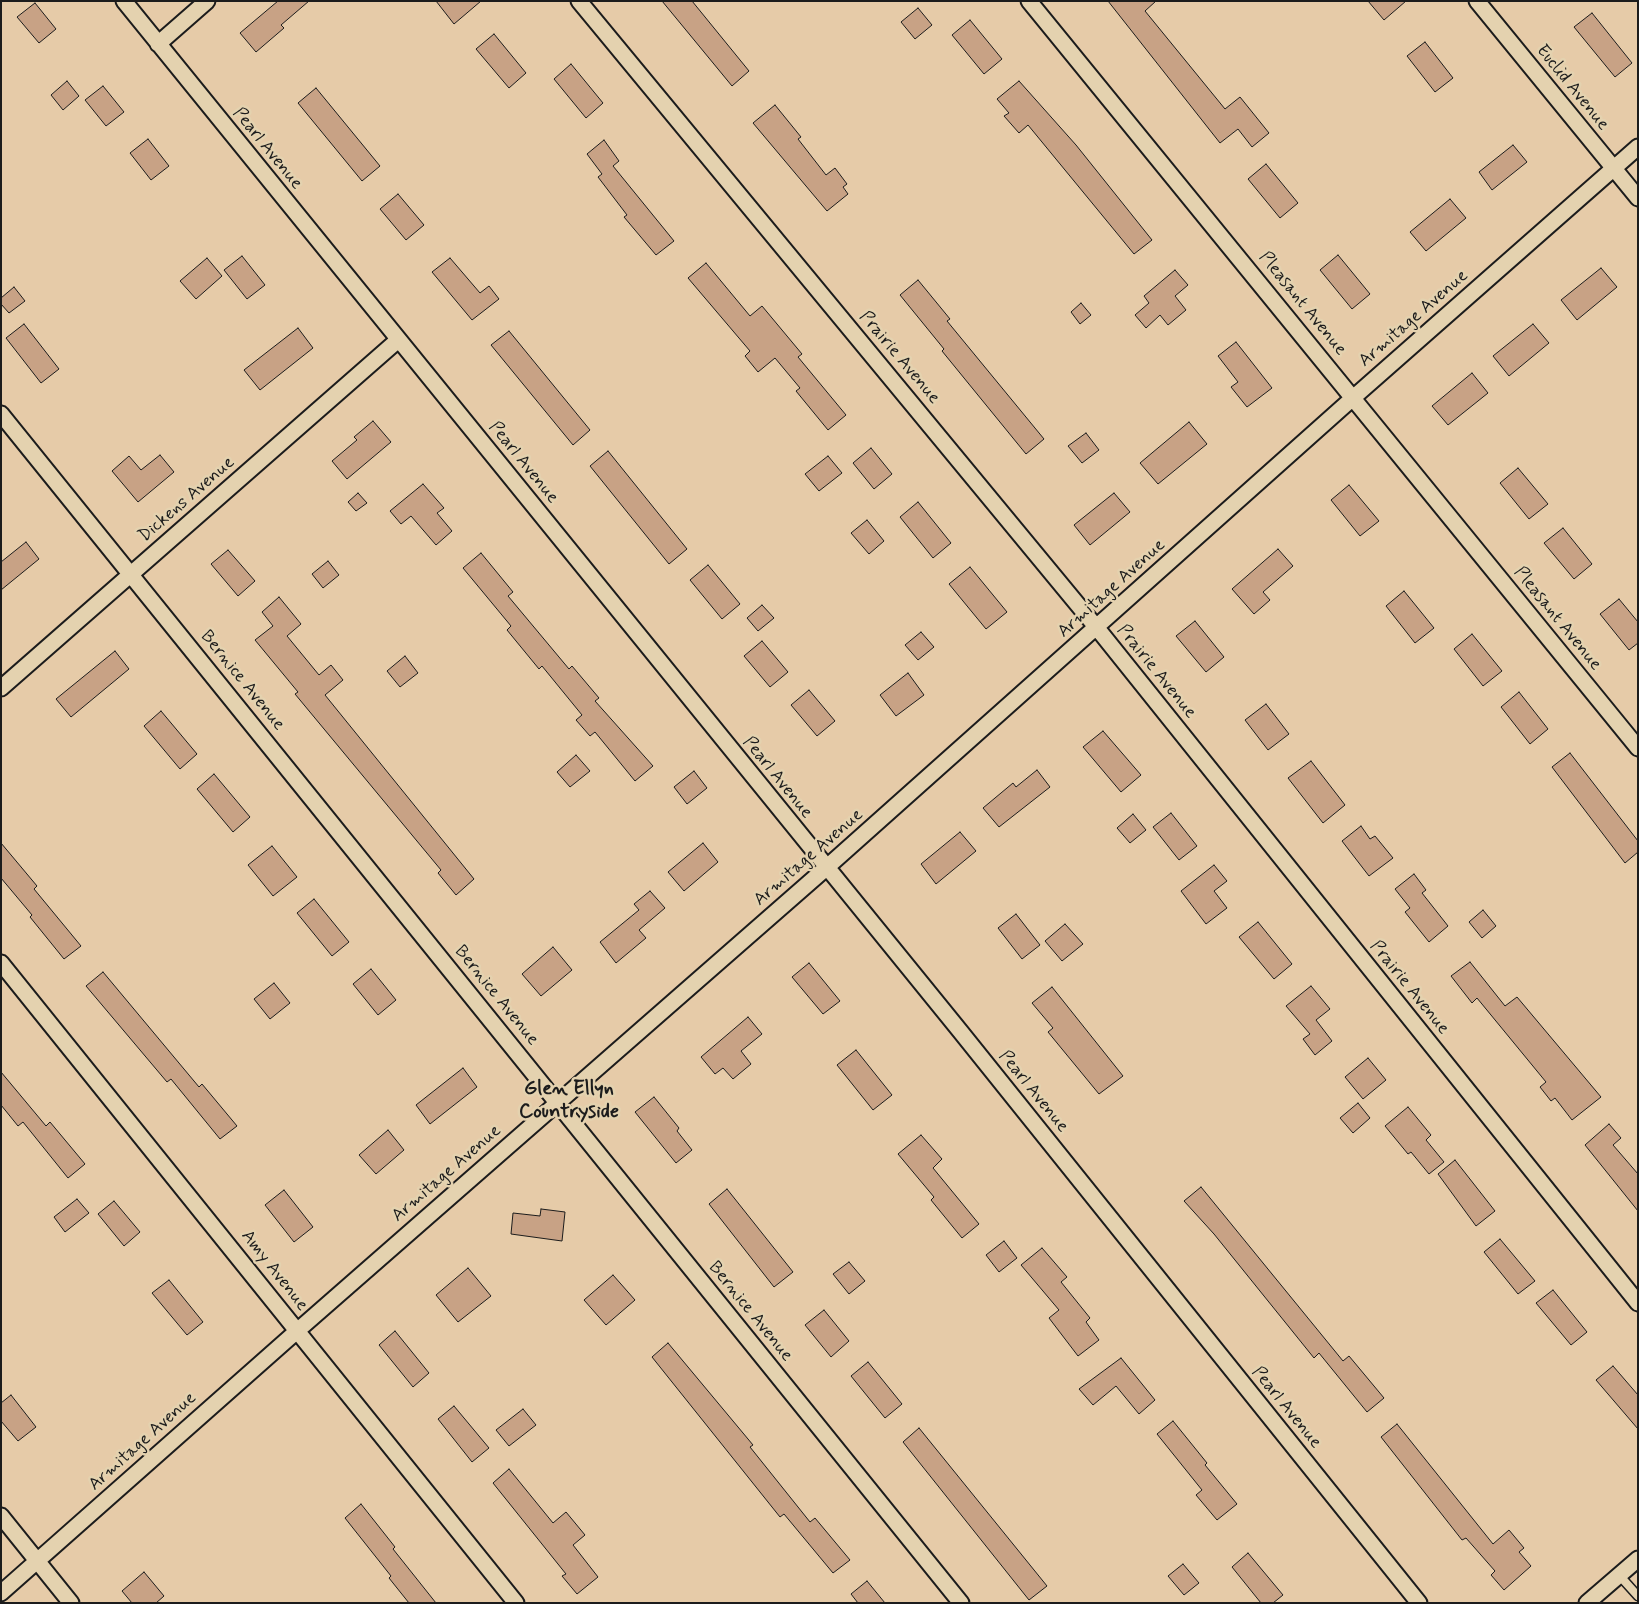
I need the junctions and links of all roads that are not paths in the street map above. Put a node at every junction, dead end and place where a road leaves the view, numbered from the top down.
1 (124, 1) edge
2 (207, 1) edge
3 (579, 1) edge
4 (1029, 1) edge
5 (1477, 1) edge
6 (158, 44) junction
7 (1638, 147) edge
8 (1614, 168) junction
9 (1638, 198) edge
10 (398, 340) junction
11 (1354, 397) junction
12 (1, 414) edge
13 (131, 574) junction
14 (1097, 628) junction
15 (1, 688) edge
16 (1638, 748) edge
17 (826, 868) junction
18 (1, 963) edge
19 (558, 1102) junction
20 (1638, 1303) edge
21 (297, 1331) junction
22 (1, 1516) edge
23 (1638, 1559) edge
24 (38, 1561) junction
25 (1619, 1576) junction
26 (1, 1593) edge
27 (1638, 1596) edge
28 (71, 1603) edge
29 (516, 1603) edge
30 (961, 1603) edge
31 (1419, 1603) edge
32 (1587, 1603) edge

1 - 6 street, Pearl Avenue
2 - 6 street
3 - 14 street, Prairie Avenue
4 - 11 street, Pleasant Avenue
5 - 8 street, Euclid Avenue
6 - 10 street, Pearl Avenue
7 - 8 street, Armitage Avenue
8 - 9 street, Euclid Avenue
8 - 11 street, Armitage Avenue
10 - 13 street, Dickens Avenue
10 - 17 street, Pearl Avenue
11 - 14 street, Armitage Avenue
11 - 16 street, Pleasant Avenue
12 - 13 street, Bernice Avenue
13 - 15 street, Dickens Avenue
13 - 19 street, Bernice Avenue
14 - 17 street, Armitage Avenue
14 - 20 street, Prairie Avenue
17 - 19 street, Armitage Avenue
17 - 31 street, Pearl Avenue
18 - 21 street, Amy Avenue
19 - 21 street, Armitage Avenue
19 - 30 street, Bernice Avenue
21 - 24 street, Armitage Avenue
21 - 29 street, Amy Avenue
22 - 24 street
23 - 25 street
24 - 26 street, Armitage Avenue
24 - 28 street
25 - 27 lane
25 - 32 street

